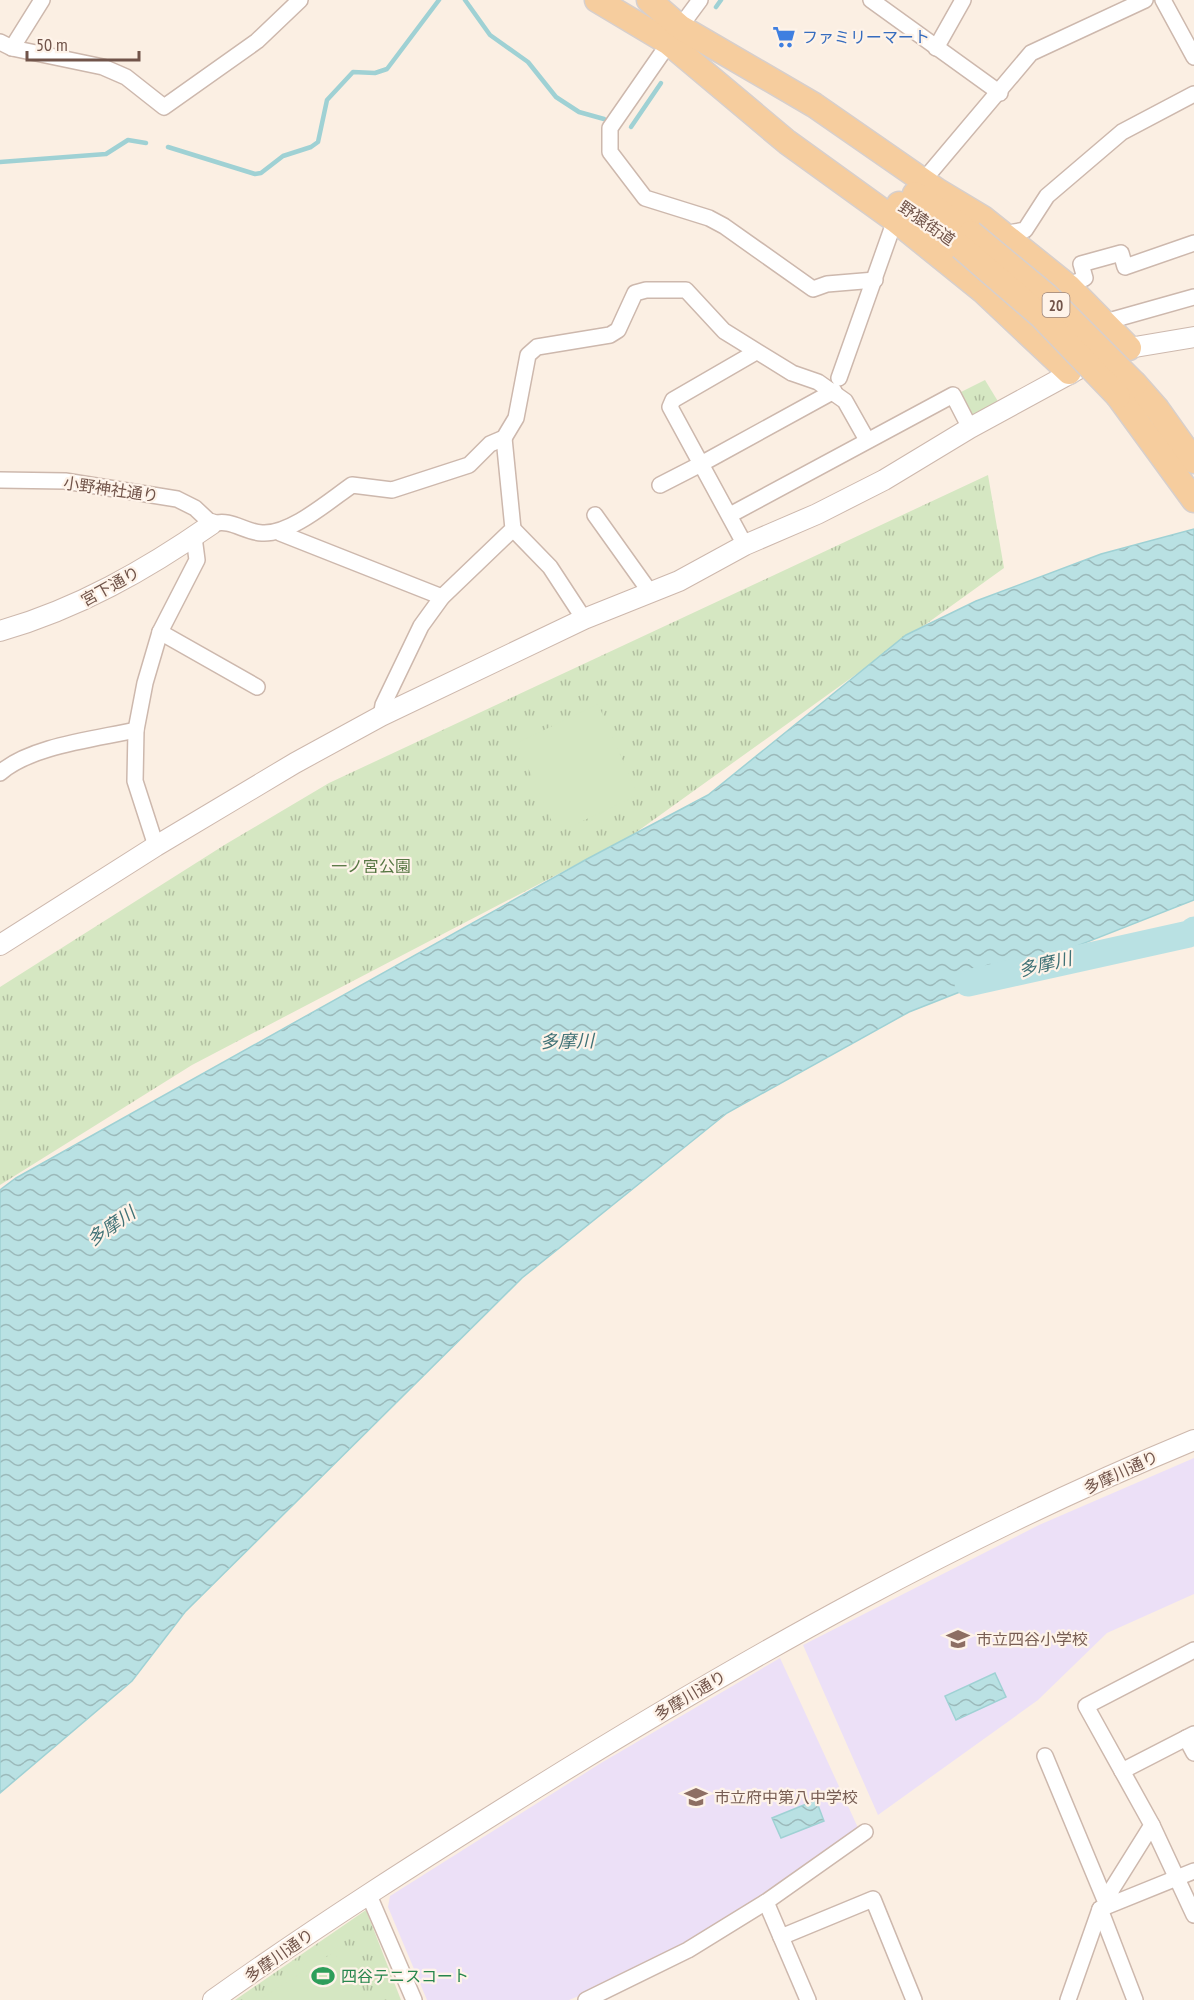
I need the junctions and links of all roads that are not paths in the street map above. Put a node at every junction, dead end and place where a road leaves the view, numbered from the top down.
1 (42, 0) edge
2 (300, 0) edge
3 (597, 0) edge
4 (610, 0) edge
5 (642, 0) edge
6 (648, 0) edge
7 (700, 0) edge
8 (871, 0) edge
9 (963, 0) edge
10 (1145, 0) edge
11 (1163, 0) edge
12 (675, 35) junction
13 (6, 45) edge
14 (936, 48) junction
15 (1194, 57) edge
16 (1000, 93) junction
17 (1194, 94) edge
18 (923, 181) junction
19 (895, 220) junction
20 (1010, 238) junction
21 (1194, 243) edge
22 (875, 280) junction
23 (1068, 286) junction
24 (1194, 297) edge
25 (1105, 322) junction
26 (1194, 337) edge
27 (1129, 348) junction
28 (756, 352) junction
29 (1070, 372) junction
30 (836, 384) junction
31 (1147, 415) junction
32 (970, 428) junction
33 (504, 438) junction
34 (867, 440) junction
35 (1194, 461) edge
36 (701, 464) junction
37 (0, 480) edge
38 (660, 486) dead end
39 (1194, 500) edge
40 (595, 515) dead end
41 (730, 515) junction
42 (212, 524) junction
43 (513, 529) junction
44 (280, 533) junction
45 (194, 537) junction
46 (746, 545) junction
47 (650, 592) junction
48 (442, 597) junction
49 (584, 619) junction
50 (0, 631) edge
51 (160, 632) junction
52 (257, 687) dead end
53 (381, 716) junction
54 (136, 730) junction
55 (0, 773) edge
56 (156, 846) junction
57 (0, 945) edge
58 (1194, 1440) edge
59 (1194, 1650) edge
60 (1190, 1736) edge
61 (1194, 1753) edge
62 (1045, 1756) dead end
63 (1122, 1771) junction
64 (1152, 1825) junction
65 (865, 1832) dead end
66 (1194, 1871) edge
67 (1177, 1877) junction
68 (368, 1893) junction
69 (766, 1902) junction
70 (1103, 1907) junction
71 (1194, 1916) edge
72 (782, 1937) junction
73 (593, 1999) edge
74 (213, 2000) edge
75 (414, 2000) edge
76 (808, 2000) edge
77 (914, 2000) edge
78 (1068, 2000) edge
79 (1135, 2000) edge

1 - 13 street
2 - 13 street
3 - 12 main road, 20
4 - 12 main road, 野猿街道 / 20
5 - 12 main road, 野猿街道 / 20
6 - 12 main road, 20
7 - 12 street
8 - 14 street
9 - 14 street
10 - 16 street
11 - 15 street
12 - 18 main road
12 - 19 main road
12 - 22 street
12 - 31 main road, 野猿街道 / 20, bridge
14 - 16 street
16 - 18 street
17 - 20 street
18 - 20 main road
19 - 22 street
19 - 29 main road
20 - 23 main road
21 - 23 street
22 - 30 street
23 - 25 main road
24 - 25 street
25 - 27 main road
26 - 27 street
27 - 29 street
28 - 30 street
28 - 33 street
28 - 36 street
29 - 32 street
30 - 34 street
30 - 36 street
31 - 35 main road, 野猿街道 / 20
31 - 39 main road, 野猿街道 / 20
32 - 34 street
32 - 46 street
33 - 43 street
33 - 44 street
34 - 41 street
36 - 38 street
36 - 41 street
37 - 42 street, 小野神社通り
40 - 47 street
41 - 46 street
42 - 44 street
42 - 45 street, 宮下通り
43 - 48 street
43 - 49 street
44 - 48 street
45 - 50 street, 宮下通り
45 - 51 street
46 - 47 street
47 - 49 street
48 - 53 street
49 - 53 street
51 - 52 street
51 - 54 street
53 - 56 street
54 - 55 street
54 - 56 street
56 - 57 street
58 - 68 street, 多摩川通り
59 - 63 street
60 - 61 street
60 - 63 street
62 - 70 street
63 - 64 street
64 - 67 street
64 - 70 street
65 - 69 street
66 - 67 street
67 - 70 street
67 - 71 street
68 - 74 street, 多摩川通り
68 - 75 street
69 - 72 street
69 - 73 street
70 - 78 street
70 - 79 street
72 - 76 street
72 - 77 street

